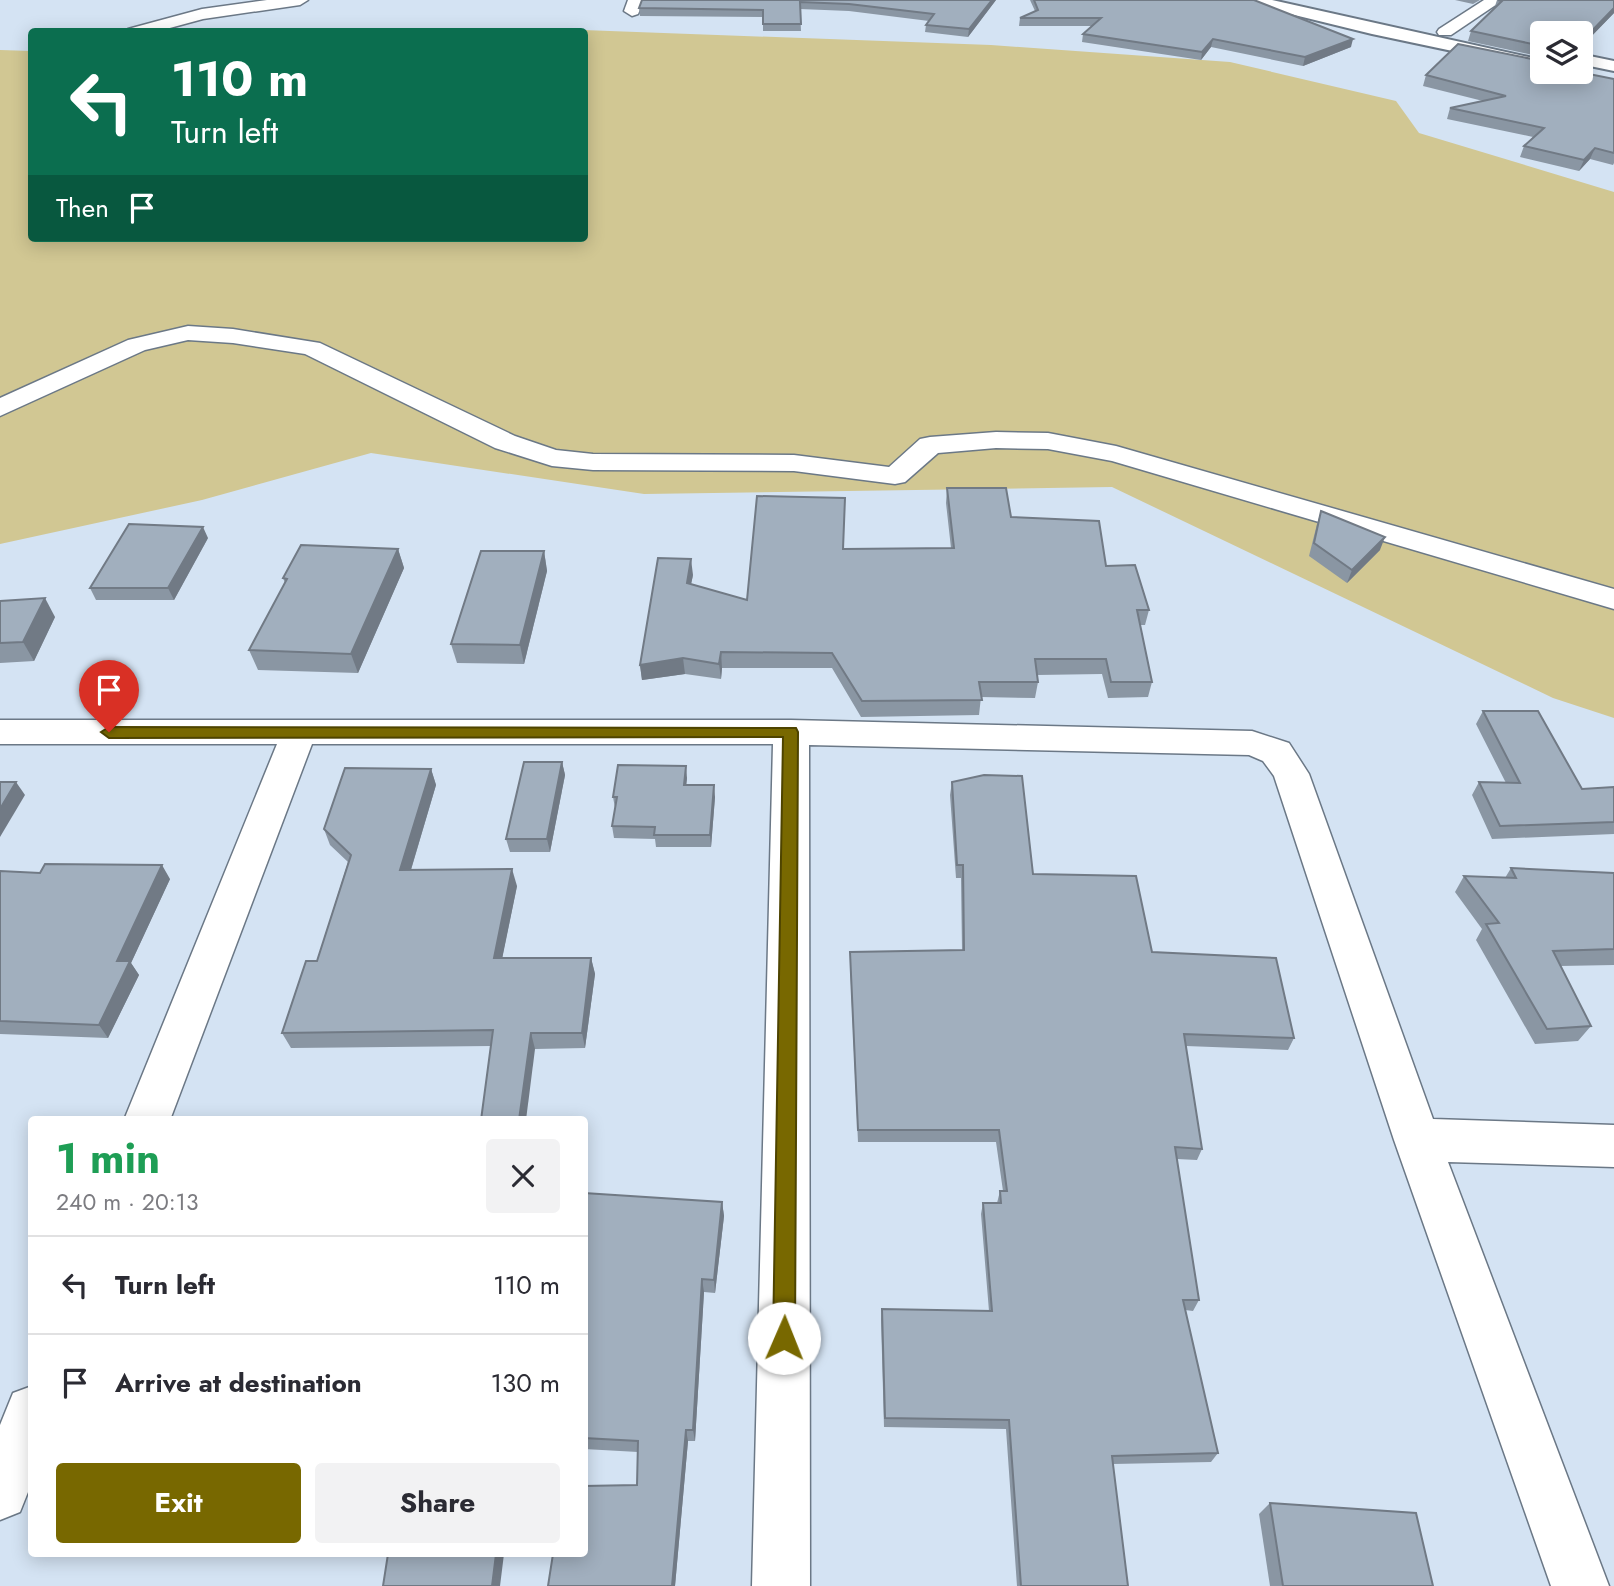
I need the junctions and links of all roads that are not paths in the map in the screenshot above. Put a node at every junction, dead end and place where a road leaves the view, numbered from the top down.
1 (300, 0) edge
2 (1252, 0) edge
3 (1299, 0) edge
4 (1495, 0) edge
5 (149, 28) edge
6 (1445, 32) junction
7 (1530, 50) edge
8 (1530, 62) edge
9 (1593, 62) edge
10 (1614, 66) edge
11 (1593, 76) edge
12 (1614, 80) edge
13 (0, 408) edge
14 (1614, 599) edge
15 (0, 732) edge
16 (791, 732) junction
17 (299, 733) junction
18 (149, 1116) edge
19 (1417, 1140) junction
20 (1614, 1146) edge
21 (28, 1422) edge
22 (0, 1492) edge
23 (781, 1586) edge
24 (1580, 1586) edge

1 - 5 street
2 - 8 street
3 - 6 street
4 - 6 street
6 - 7 street
9 - 10 street
11 - 12 street
13 - 14 street
15 - 17 street
16 - 17 street
16 - 19 street
16 - 23 street
17 - 18 street
19 - 20 street
19 - 24 street
21 - 22 street

